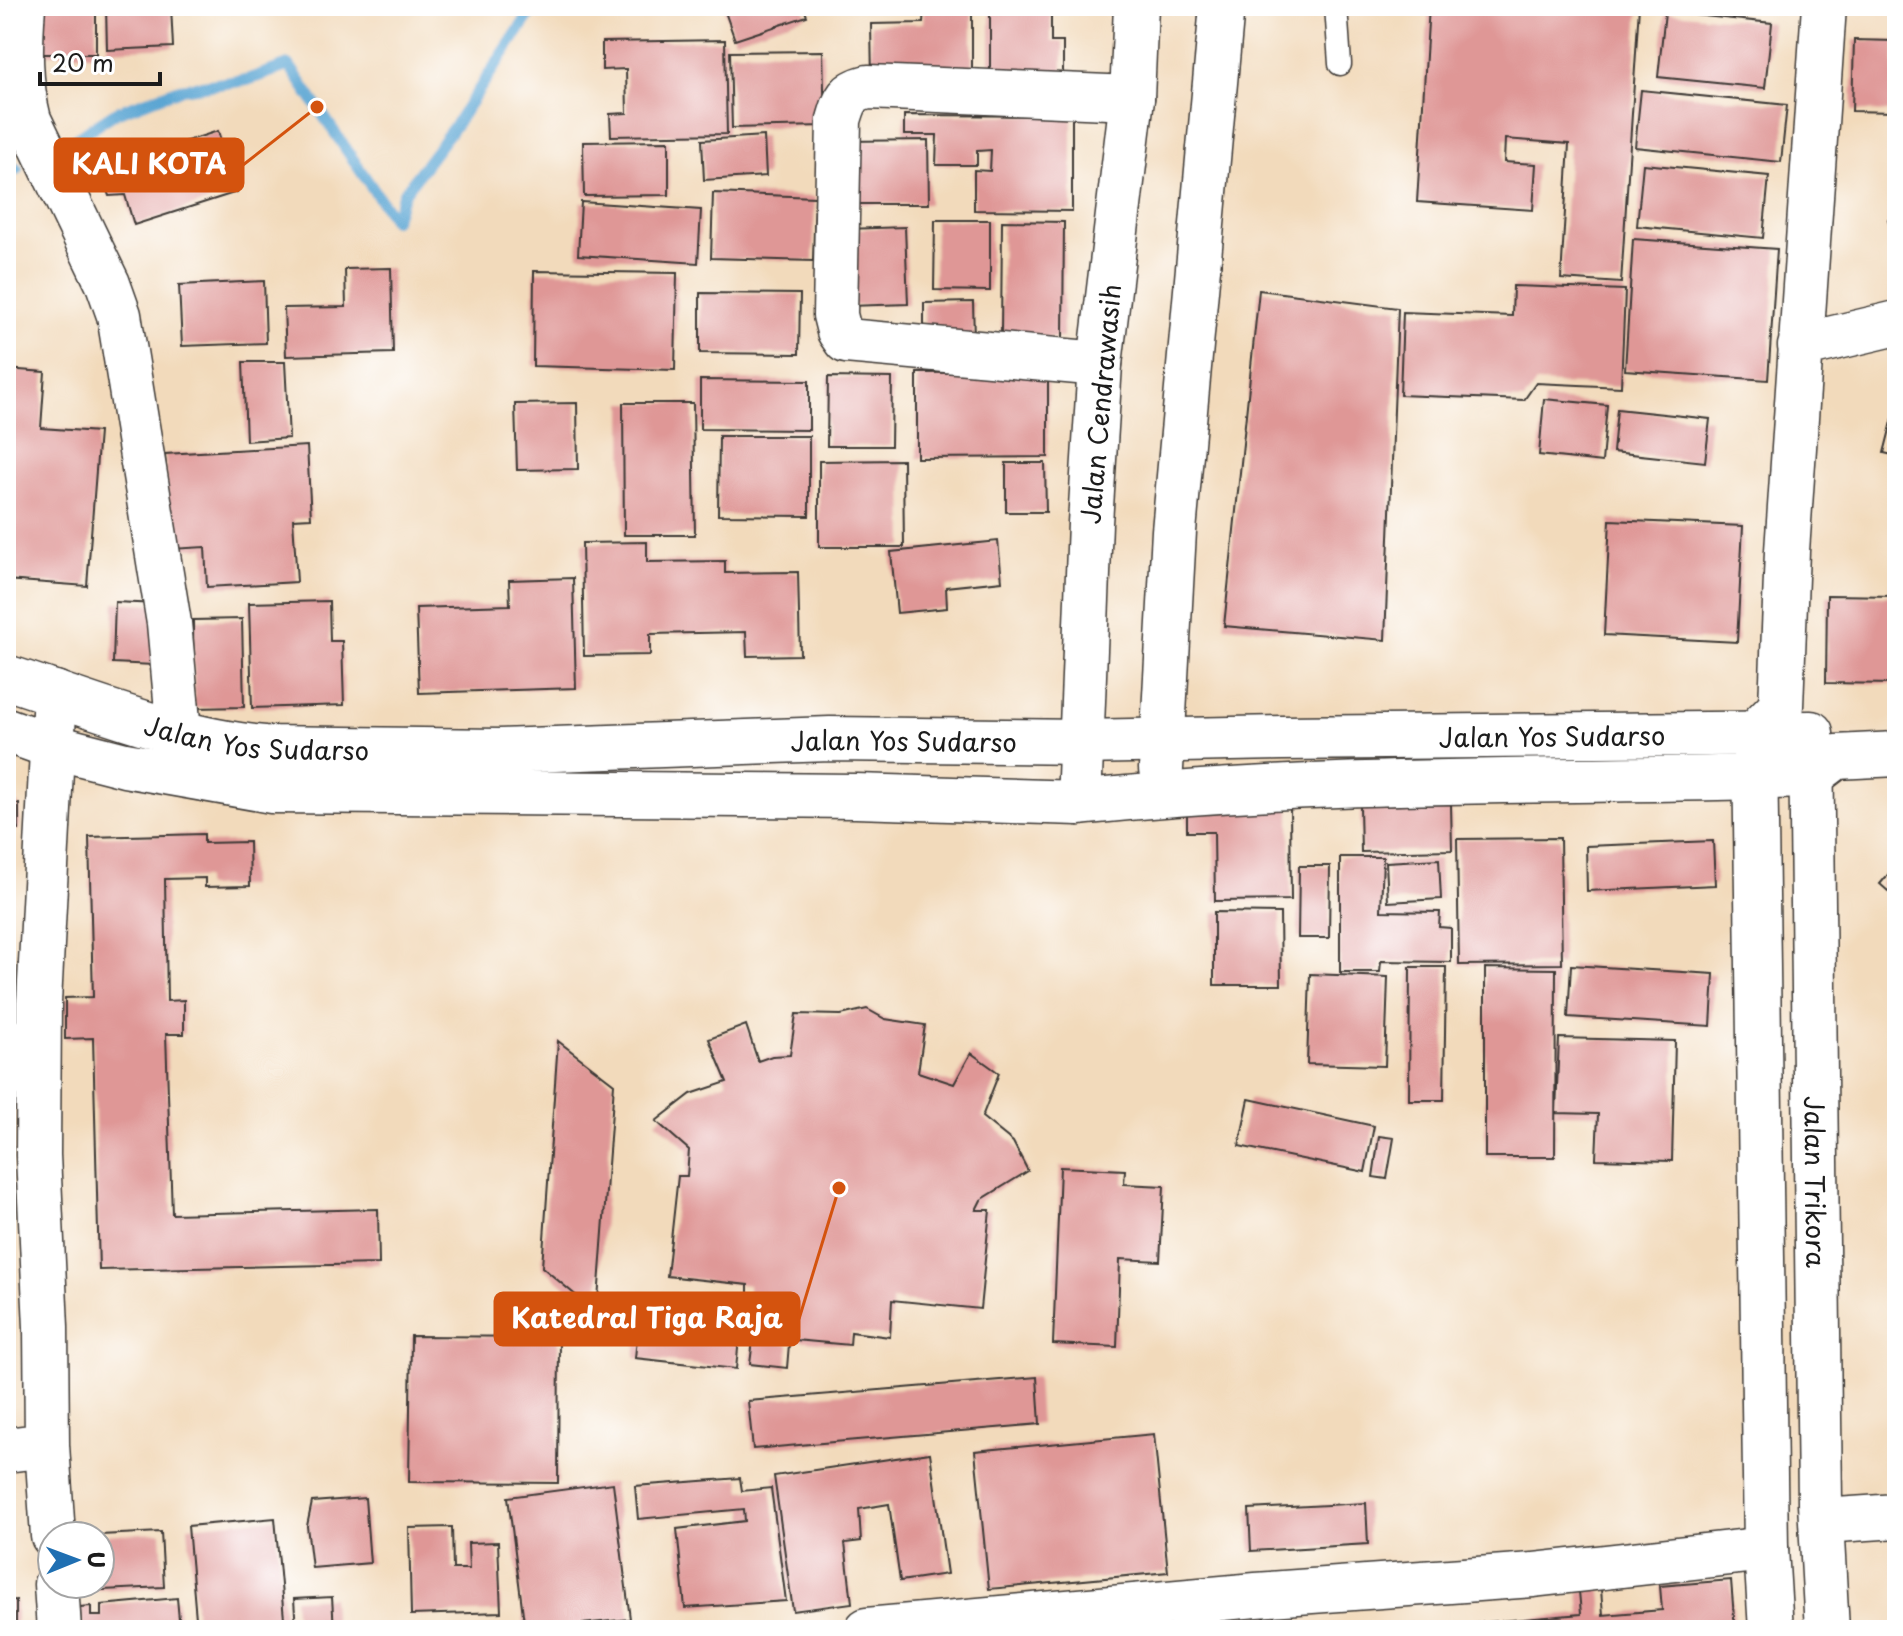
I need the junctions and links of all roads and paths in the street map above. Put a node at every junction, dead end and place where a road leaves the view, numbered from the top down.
1 (23, 6) edge
2 (1136, 6) edge
3 (1222, 6) edge
4 (1336, 6) edge
5 (1824, 6) edge
6 (1340, 64) dead end
7 (1132, 98) junction
8 (1897, 323) edge
9 (1800, 346) junction
10 (1100, 364) junction
11 (6, 677) edge
12 (55, 693) junction
13 (6, 730) edge
14 (179, 732) junction
15 (1164, 740) junction
16 (1799, 741) junction
17 (1082, 742) junction
18 (51, 746) junction
19 (1897, 754) edge
20 (1755, 777) junction
21 (1158, 794) junction
22 (1079, 803) junction
23 (26, 1447) edge
24 (1897, 1516) edge
25 (48, 1520) edge
26 (1822, 1521) junction
27 (1766, 1549) junction
28 (57, 1600) edge
29 (1169, 1618) edge
30 (59, 1630) edge
31 (867, 1630) edge
32 (1771, 1630) edge
33 (1827, 1630) edge

1 - 14 main road
2 - 7 main road, Jalan Cendrawasih
3 - 15 main road
4 - 6 lane
5 - 9 main road, Jalan Trikora
7 - 10 main road, Jalan Cendrawasih
7 - 10 main road
8 - 9 main road
9 - 16 main road, Jalan Trikora
10 - 17 main road, Jalan Cendrawasih
11 - 12 main road, Jalan Yos Sudarso
12 - 14 main road, Jalan Yos Sudarso
12 - 18 main road
13 - 18 main road, Jalan Yos Sudarso
14 - 17 main road, Jalan Yos Sudarso
15 - 16 main road, Jalan Yos Sudarso
15 - 17 main road, Jalan Yos Sudarso
15 - 21 main road
16 - 19 main road
16 - 20 main road, Jalan Yos Sudarso
16 - 26 main road, Jalan Trikora
17 - 22 main road, Jalan Cendrawasih
18 - 22 main road, Jalan Yos Sudarso
18 - 23 main road
20 - 21 main road, Jalan Yos Sudarso
20 - 27 main road
21 - 22 main road, Jalan Yos Sudarso
23 - 25 main road
24 - 26 main road
26 - 33 main road, Jalan Trikora
27 - 29 main road
27 - 32 main road
28 - 30 main road
29 - 31 main road

